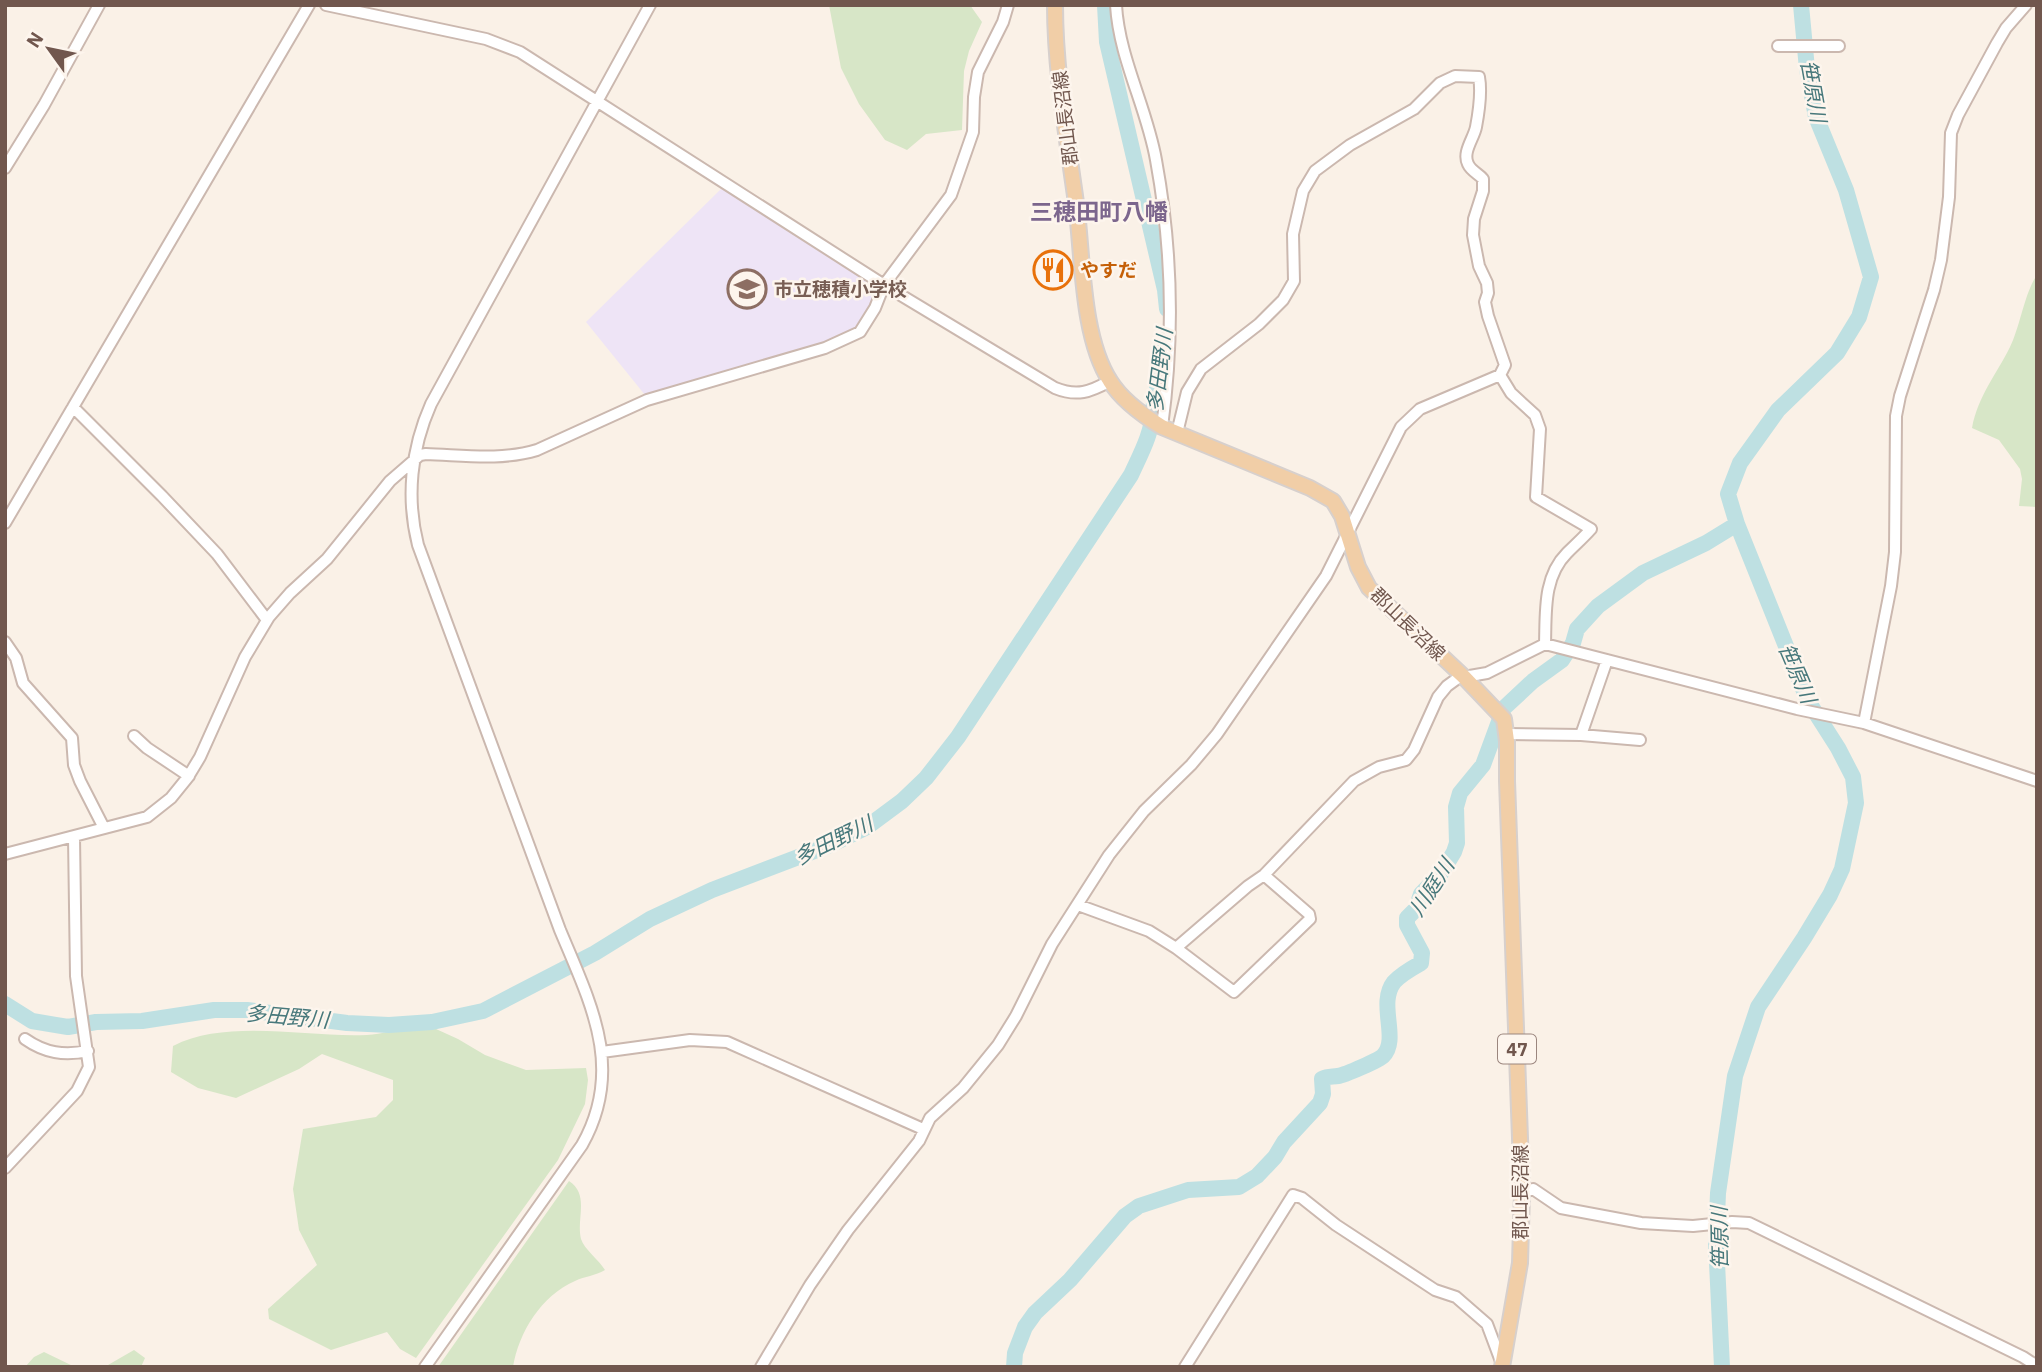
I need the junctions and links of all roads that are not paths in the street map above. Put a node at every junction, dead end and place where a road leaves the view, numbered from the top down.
1 (99, 5) edge
2 (309, 5) edge
3 (326, 5) edge
4 (650, 5) edge
5 (1008, 5) edge
6 (1055, 5) edge
7 (1116, 5) edge
8 (2026, 5) edge
9 (1778, 46) dead end
10 (1839, 46) dead end
11 (596, 101) junction
12 (5, 168) edge
13 (884, 285) junction
14 (1500, 375) junction
15 (1110, 381) junction
16 (73, 407) junction
17 (1162, 427) junction
18 (1177, 433) junction
19 (414, 460) junction
20 (5, 523) edge
21 (1349, 533) junction
22 (267, 620) junction
23 (5, 642) edge
24 (1550, 645) junction
25 (1607, 660) junction
26 (1464, 677) junction
27 (1864, 723) junction
28 (1504, 732) junction
29 (1581, 735) junction
30 (134, 736) dead end
31 (1640, 740) dead end
32 (189, 776) junction
33 (2037, 781) edge
34 (104, 828) junction
35 (74, 837) junction
36 (5, 854) edge
37 (1264, 875) junction
38 (1078, 905) junction
39 (1176, 948) junction
40 (25, 1039) dead end
41 (88, 1049) junction
42 (602, 1052) junction
43 (923, 1129) junction
44 (5, 1168) edge
45 (1522, 1193) junction
46 (1502, 1366) edge
47 (2037, 1366) edge
48 (425, 1367) edge
49 (761, 1367) edge
50 (1185, 1367) edge

1 - 12 street
2 - 16 street
3 - 11 street
4 - 11 street
5 - 13 street
6 - 15 main road, 郡山長沼線 / 47
7 - 17 street
8 - 27 street
9 - 10 street
11 - 13 street
11 - 19 street
13 - 15 street
13 - 19 street
14 - 18 street
14 - 21 street
14 - 24 street
15 - 17 main road, 郡山長沼線 / 47
16 - 20 street
16 - 22 street
17 - 18 main road, 郡山長沼線 / 47
18 - 21 main road, 郡山長沼線 / 47
19 - 22 street
19 - 42 street
21 - 26 main road, 郡山長沼線 / 47
21 - 38 street
22 - 32 street
23 - 34 street
24 - 25 street
24 - 26 street
25 - 27 street
25 - 29 street
26 - 28 main road, 郡山長沼線 / 47
26 - 37 street
27 - 33 street
28 - 29 street
28 - 45 main road, 郡山長沼線 / 47
29 - 31 street
30 - 32 street
32 - 34 street
34 - 35 street
35 - 36 street
35 - 41 street
37 - 39 street
37 - 39 street
38 - 39 street
38 - 43 street
40 - 41 street
41 - 44 street
42 - 43 street
42 - 48 street
43 - 49 street
45 - 46 main road, 郡山長沼線 / 47
45 - 47 street
46 - 50 street

